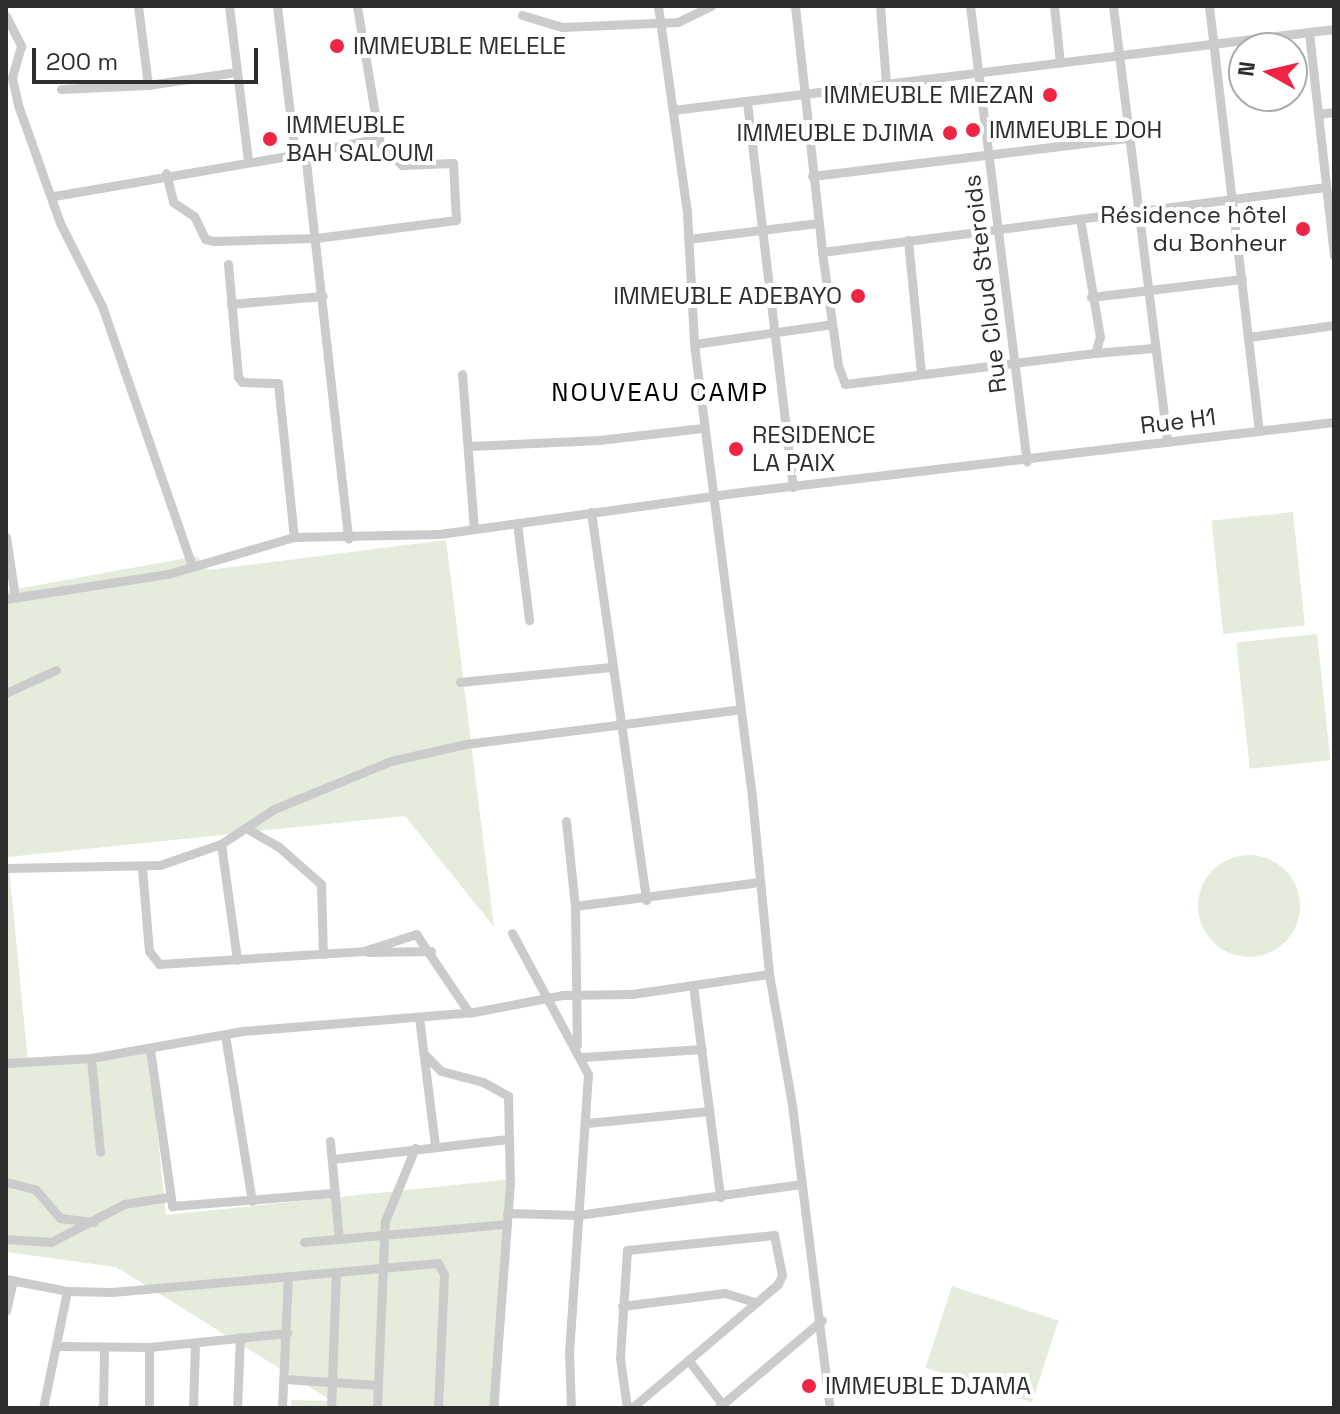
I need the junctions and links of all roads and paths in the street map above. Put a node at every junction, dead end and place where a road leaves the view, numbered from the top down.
1 (138, 6) edge
2 (229, 6) edge
3 (277, 6) edge
4 (357, 6) edge
5 (658, 6) edge
6 (711, 6) edge
7 (795, 6) edge
8 (880, 6) edge
9 (970, 6) edge
10 (1054, 6) edge
11 (1113, 6) edge
12 (1209, 6) edge
13 (522, 15) dead end
14 (6, 16) edge
15 (660, 20) junction
16 (1334, 29) edge
17 (1309, 33) junction
18 (1214, 44) junction
19 (1118, 56) junction
20 (1060, 63) junction
21 (980, 70) junction
22 (236, 72) junction
23 (886, 84) junction
24 (148, 85) junction
25 (61, 89) dead end
26 (805, 94) junction
27 (747, 102) junction
28 (673, 110) junction
29 (1334, 112) edge
30 (1318, 114) junction
31 (1127, 138) junction
32 (378, 141) junction
33 (300, 153) junction
34 (990, 155) junction
35 (248, 160) junction
36 (166, 173) junction
37 (812, 176) junction
38 (1326, 187) junction
39 (54, 196) junction
40 (1234, 198) junction
41 (1137, 211) junction
42 (1080, 219) junction
43 (818, 223) junction
44 (999, 228) junction
45 (759, 231) junction
46 (316, 238) junction
47 (688, 239) junction
48 (908, 240) junction
49 (822, 252) junction
50 (1334, 256) edge
51 (228, 264) dead end
52 (1242, 279) junction
53 (1148, 289) junction
54 (323, 296) junction
55 (1091, 297) junction
56 (231, 304) junction
57 (832, 324) junction
58 (1334, 325) edge
59 (773, 332) junction
60 (1249, 337) junction
61 (694, 344) junction
62 (1153, 348) junction
63 (1095, 353) junction
64 (1014, 364) junction
65 (921, 373) junction
66 (462, 374) dead end
67 (1334, 422) edge
68 (702, 428) junction
69 (1259, 431) junction
70 (1167, 442) junction
71 (469, 446) junction
72 (1027, 461) junction
73 (793, 487) junction
74 (711, 496) junction
75 (591, 512) junction
76 (517, 523) junction
77 (474, 529) junction
78 (6, 537) edge
79 (294, 537) junction
80 (348, 539) junction
81 (191, 563) junction
82 (11, 598) edge
83 (529, 620) dead end
84 (611, 667) junction
85 (56, 670) dead end
86 (460, 682) dead end
87 (6, 693) edge
88 (737, 710) junction
89 (621, 727) junction
90 (566, 821) dead end
91 (246, 828) junction
92 (221, 844) junction
93 (6, 868) edge
94 (142, 868) junction
95 (759, 882) junction
96 (646, 900) junction
97 (575, 906) junction
98 (512, 933) dead end
99 (364, 951) junction
100 (431, 951) junction
101 (323, 954) junction
102 (237, 960) junction
103 (769, 974) junction
104 (693, 985) junction
105 (575, 995) junction
106 (545, 1000) junction
107 (469, 1013) junction
108 (419, 1017) junction
109 (225, 1035) junction
110 (577, 1048) junction
111 (150, 1049) junction
112 (702, 1049) junction
113 (424, 1054) junction
114 (583, 1057) junction
115 (91, 1058) junction
116 (6, 1063) edge
117 (709, 1111) junction
118 (587, 1123) junction
119 (508, 1139) junction
120 (330, 1141) dead end
121 (435, 1146) junction
122 (415, 1148) junction
123 (100, 1152) dead end
124 (333, 1159) junction
125 (6, 1182) edge
126 (802, 1184) junction
127 (335, 1193) junction
128 (168, 1197) junction
129 (720, 1197) junction
130 (252, 1201) junction
131 (578, 1215) junction
132 (507, 1219) junction
133 (94, 1222) junction
134 (385, 1235) junction
135 (6, 1239) edge
136 (339, 1239) junction
137 (304, 1242) dead end
138 (384, 1267) junction
139 (336, 1272) junction
140 (288, 1277) junction
141 (9, 1280) edge
142 (67, 1291) junction
143 (755, 1302) junction
144 (622, 1306) junction
145 (6, 1311) edge
146 (822, 1320) junction
147 (287, 1333) junction
148 (240, 1337) junction
149 (195, 1343) junction
150 (57, 1346) junction
151 (149, 1347) junction
152 (104, 1350) junction
153 (689, 1361) junction
154 (284, 1379) junction
155 (332, 1382) junction
156 (378, 1385) junction
157 (720, 1406) edge
158 (828, 1407) edge
159 (43, 1408) edge
160 (103, 1408) edge
161 (149, 1408) edge
162 (193, 1408) edge
163 (237, 1408) edge
164 (282, 1408) edge
165 (331, 1408) edge
166 (377, 1408) edge
167 (438, 1408) edge
168 (493, 1408) edge
169 (571, 1408) edge
170 (629, 1408) edge

1 - 24 street
2 - 22 street
3 - 33 street
4 - 32 street
5 - 15 street
6 - 15 street
7 - 26 street
8 - 23 street
9 - 21 street, Rue Cloud Steroids
10 - 20 street
11 - 19 street
12 - 18 street
13 - 15 street
14 - 39 street
15 - 28 street
16 - 17 street
17 - 18 street
17 - 30 street
18 - 19 street
18 - 40 street
19 - 20 street
19 - 31 street
20 - 21 street
21 - 23 street
21 - 34 street, Rue Cloud Steroids
22 - 24 street
22 - 35 street
23 - 26 street
24 - 25 street
26 - 27 street
26 - 37 street
27 - 28 street
27 - 45 street
28 - 47 street
29 - 30 street
30 - 38 street
31 - 34 street
31 - 41 street
32 - 33 street
32 - 46 street
33 - 35 street
33 - 46 street
34 - 37 street
34 - 44 street, Rue Cloud Steroids
35 - 36 street
36 - 39 street
36 - 46 street
37 - 43 street
38 - 40 street
38 - 50 street
39 - 81 street
40 - 41 street
40 - 52 street
41 - 42 street
41 - 53 street
42 - 44 street
42 - 55 street
43 - 45 street
43 - 49 street
44 - 48 street
44 - 64 street, Rue Cloud Steroids
45 - 47 street
45 - 59 street
46 - 54 street
47 - 61 street
48 - 49 street
48 - 65 street
49 - 57 street
51 - 56 street
52 - 53 street
52 - 60 street
53 - 55 street
53 - 62 street
54 - 56 street
54 - 80 street
55 - 63 street
56 - 79 street
57 - 59 street
57 - 65 street
58 - 60 street
59 - 61 street
59 - 73 street
60 - 69 street
61 - 68 street
62 - 63 street
62 - 70 street
63 - 64 street
64 - 65 street
64 - 72 street, Rue Cloud Steroids
66 - 71 street
67 - 69 street, Rue H1
68 - 71 street
68 - 74 street
69 - 70 street, Rue H1
70 - 72 street, Rue H1
71 - 77 street
72 - 73 street, Rue H1
73 - 74 street, Rue H1
74 - 75 street, Rue H1
74 - 88 street
75 - 76 street, Rue H1
75 - 84 street
76 - 77 street, Rue H1
76 - 83 street
77 - 80 street, Rue H1
78 - 82 street
79 - 80 street, Rue H1
79 - 81 street, Rue H1
81 - 82 street, Rue H1
84 - 86 street
84 - 89 street
85 - 87 street
88 - 89 street
88 - 95 street
89 - 91 street
89 - 96 street
90 - 97 street
91 - 92 street
91 - 101 street
92 - 94 street
92 - 102 street
93 - 94 street
94 - 102 street
95 - 96 street
95 - 103 street
96 - 97 street
97 - 105 street
98 - 106 street
99 - 100 street
99 - 100 street
99 - 101 street
100 - 107 street
101 - 102 street
103 - 104 street
103 - 126 street
104 - 105 street
104 - 112 street
105 - 106 street
105 - 110 street
106 - 107 street
106 - 110 street
107 - 108 street
108 - 109 street
108 - 113 street
109 - 111 street
109 - 130 street
110 - 114 street
111 - 115 street
111 - 128 street
112 - 114 street
112 - 117 street
113 - 119 street
113 - 121 street
114 - 118 street
115 - 116 street
115 - 123 street
117 - 118 street
117 - 129 street
118 - 131 street
119 - 121 street
119 - 132 street
120 - 124 street
121 - 122 street
122 - 124 street
122 - 134 street
124 - 127 street
125 - 133 street
126 - 129 street
126 - 146 street
127 - 130 street
127 - 136 street
128 - 130 street
128 - 133 street
129 - 131 street
131 - 132 street
131 - 169 street
132 - 134 street
132 - 168 street
133 - 135 street
134 - 136 street
134 - 138 street
136 - 137 street
138 - 139 street
138 - 156 street
138 - 167 street
139 - 140 street
139 - 155 street
140 - 142 street
140 - 147 street
141 - 142 street
141 - 145 street
142 - 150 street
143 - 144 street
143 - 144 street
143 - 153 street
144 - 170 street
146 - 157 street
146 - 158 street
147 - 148 street
147 - 154 street
148 - 149 street
148 - 163 street
149 - 151 street
149 - 162 street
150 - 152 street
150 - 159 street
151 - 152 street
151 - 161 street
152 - 160 street
153 - 157 street
153 - 170 street
154 - 155 street
154 - 164 street
155 - 156 street
155 - 165 street
156 - 166 street

